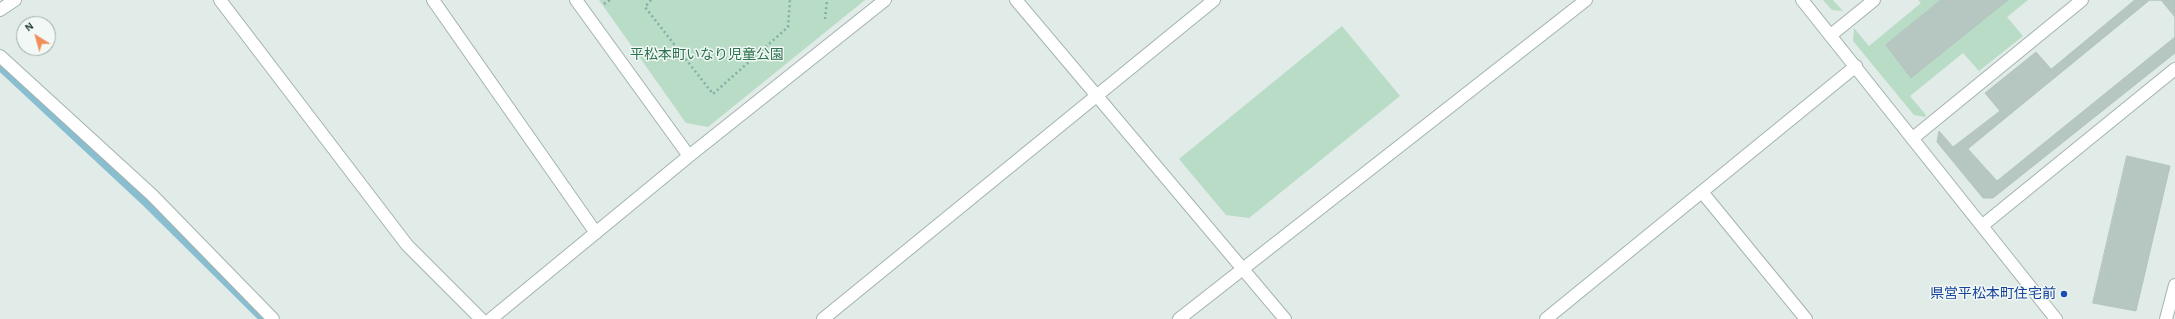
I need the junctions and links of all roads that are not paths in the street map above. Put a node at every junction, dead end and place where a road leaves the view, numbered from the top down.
1 (15, 0) edge
2 (220, 0) edge
3 (433, 0) edge
4 (576, 0) edge
5 (885, 0) edge
6 (1016, 0) edge
7 (1214, 0) edge
8 (1586, 0) edge
9 (1802, 0) edge
10 (1874, 0) edge
11 (2082, 0) edge
12 (0, 10) edge
13 (1831, 35) junction
14 (0, 56) edge
15 (1856, 66) junction
16 (2175, 69) edge
17 (1096, 97) junction
18 (1913, 138) junction
19 (689, 156) junction
20 (1702, 192) junction
21 (1983, 225) junction
22 (596, 233) junction
23 (1243, 267) junction
24 (2175, 285) edge
25 (273, 319) edge
26 (481, 319) edge
27 (491, 319) edge
28 (823, 319) edge
29 (1179, 319) edge
30 (1285, 319) edge
31 (1546, 319) edge
32 (1806, 319) edge
33 (2056, 319) edge
34 (2166, 319) edge

1 - 12 street
2 - 26 street
3 - 22 street
4 - 19 street
5 - 19 street
6 - 17 street
7 - 17 street
8 - 23 street
9 - 13 street
10 - 13 street
11 - 18 street
13 - 15 street
14 - 25 street
15 - 18 street
15 - 20 street
16 - 21 street
17 - 23 street
17 - 28 street
18 - 21 street
19 - 22 street
20 - 31 street
20 - 32 street
21 - 33 street
22 - 27 street
23 - 29 street
23 - 30 street
24 - 34 street

